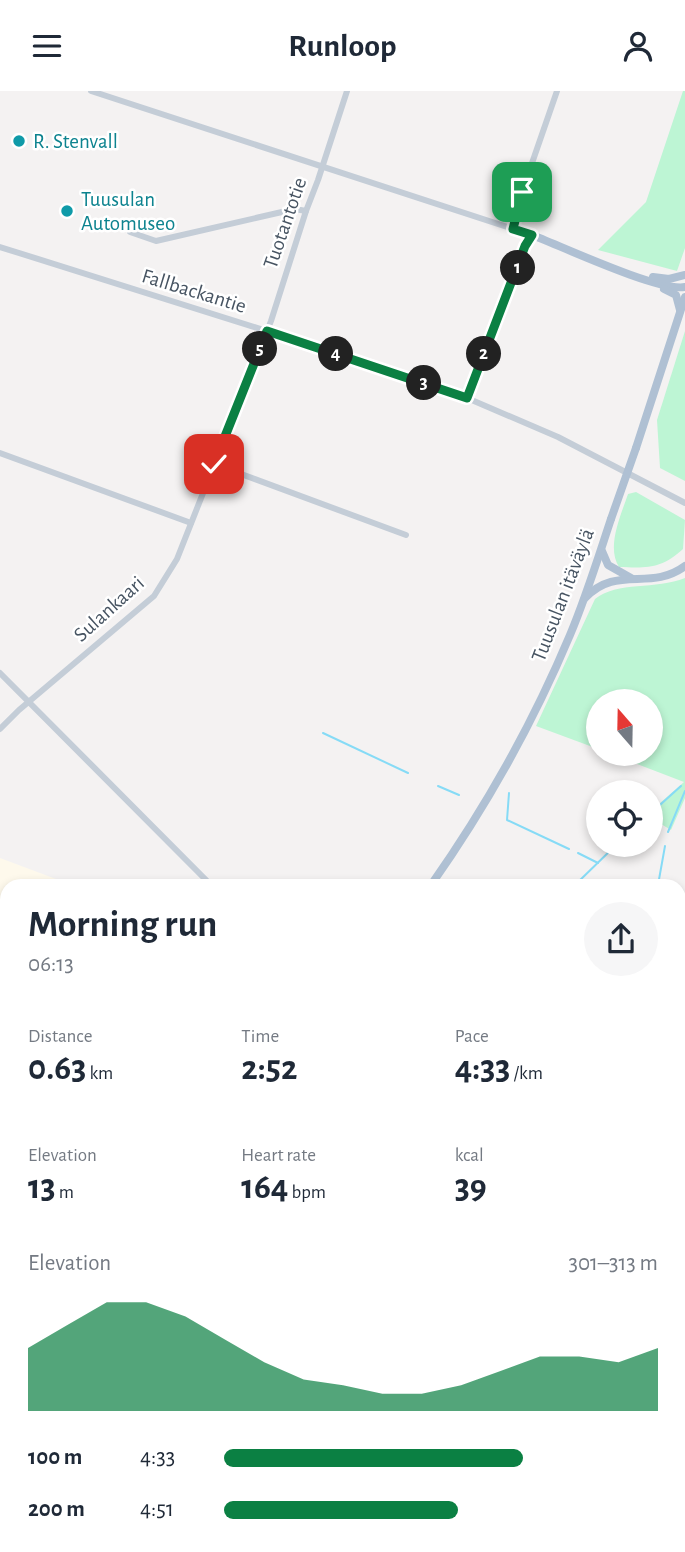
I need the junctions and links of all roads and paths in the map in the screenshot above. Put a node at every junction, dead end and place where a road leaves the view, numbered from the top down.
1 (91, 91) edge
2 (347, 91) edge
3 (556, 91) edge
4 (323, 166) junction
5 (306, 211) junction
6 (513, 229) junction
7 (130, 232) dead end
8 (532, 235) junction
9 (0, 247) edge
10 (607, 265) junction
11 (685, 275) edge
12 (685, 287) edge
13 (685, 297) edge
14 (680, 312) junction
15 (267, 331) junction
16 (467, 398) junction
17 (0, 453) edge
18 (214, 464) junction
19 (685, 503) edge
20 (191, 523) junction
21 (406, 535) dead end
22 (601, 547) junction
23 (685, 566) edge
24 (631, 578) junction
25 (583, 600) junction
26 (0, 673) edge
27 (30, 702) junction
28 (0, 729) edge
29 (205, 879) edge
30 (434, 879) edge

1 - 4 street
2 - 4 street, Tuotantotie
3 - 6 street
4 - 5 street, Tuotantotie
4 - 6 street
5 - 7 street
5 - 15 street, Tuotantotie
6 - 8 street
8 - 10 main road
8 - 16 street
9 - 15 street, Fallbackantie
10 - 11 main road
10 - 12 main road
10 - 14 main road
13 - 14 main road, Tuusulan itäväylä
14 - 22 main road, Tuusulan itäväylä, bridge
15 - 16 street, Fallbackantie
15 - 18 street, Sulankaari
16 - 19 street, Fallbackantie
17 - 20 street
18 - 20 street, Sulankaari
18 - 21 street
20 - 27 street, Sulankaari
22 - 24 main road
22 - 25 main road, Tuusulan itäväylä
23 - 24 main road
24 - 25 main road
25 - 30 main road, Tuusulan itäväylä
26 - 27 street
27 - 28 street, Sulankaari
27 - 29 street

